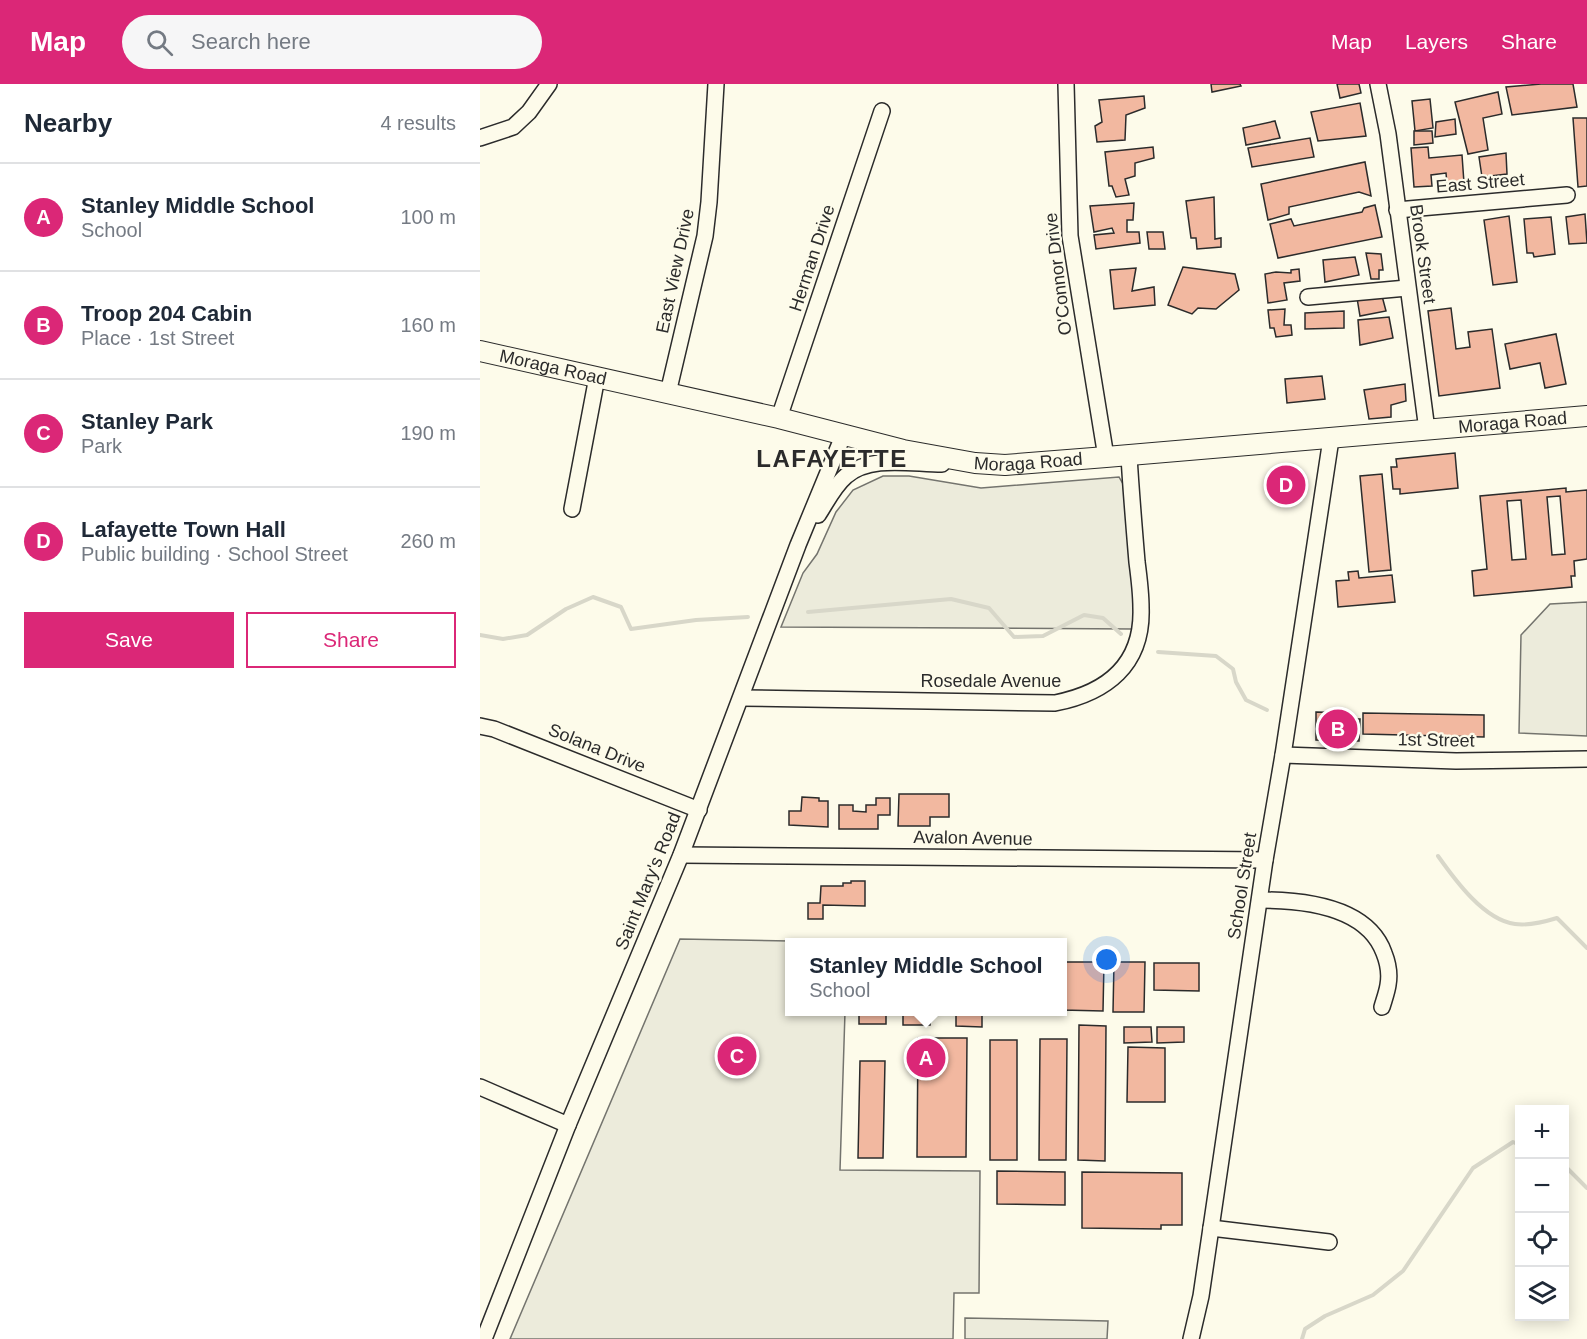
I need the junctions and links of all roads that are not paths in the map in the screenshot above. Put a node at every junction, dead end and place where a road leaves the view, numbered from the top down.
1 (549, 84) edge
2 (716, 84) edge
3 (1066, 84) edge
4 (1378, 84) edge
5 (882, 111) dead end
6 (480, 138) edge
7 (1567, 195) dead end
8 (1397, 210) junction
9 (1407, 288) junction
10 (1308, 297) dead end
11 (480, 351) edge
12 (597, 377) junction
13 (668, 393) junction
14 (1587, 416) edge
15 (779, 418) junction
16 (1427, 430) junction
17 (843, 436) junction
18 (1331, 439) junction
19 (1129, 456) junction
20 (1106, 458) junction
21 (975, 464) junction
22 (572, 509) dead end
23 (798, 545) junction
24 (741, 698) junction
25 (480, 726) edge
26 (1284, 755) junction
27 (1587, 759) edge
28 (699, 810) junction
29 (681, 855) junction
30 (1265, 861) junction
31 (1260, 900) junction
32 (1382, 1007) dead end
33 (480, 1088) edge
34 (568, 1125) junction
35 (1211, 1228) junction
36 (1329, 1242) dead end
37 (484, 1339) edge
38 (1191, 1339) edge

1 - 6 street
2 - 13 street, East View Drive
3 - 20 street, O'Connor Drive
4 - 8 street, Brook Street
5 - 15 street, Herman Drive
7 - 8 street, East Street
8 - 9 street, Brook Street
9 - 10 street
9 - 16 street, Brook Street
11 - 12 main road, Moraga Road
12 - 13 main road, Moraga Road
12 - 22 street
13 - 15 main road, Moraga Road
14 - 16 main road, Moraga Road
15 - 17 main road, Moraga Road
16 - 18 main road, Moraga Road
17 - 21 main road, Moraga Road
17 - 23 street, Saint Mary's Road
18 - 19 main road, Moraga Road
18 - 26 street, School Street
19 - 20 main road, Moraga Road
19 - 24 street, Rosedale Avenue
20 - 21 main road, Moraga Road
21 - 23 street
23 - 24 street, Saint Mary's Road
24 - 28 street, Saint Mary's Road
25 - 28 street, Solana Drive
26 - 27 street, 1st Street
26 - 30 street, School Street
28 - 29 street, Saint Mary's Road
29 - 30 street, Avalon Avenue
29 - 34 street, Saint Mary's Road
30 - 31 street, School Street
31 - 32 street
31 - 35 street, School Street
33 - 34 street
34 - 37 street, Saint Mary's Road
35 - 36 street
35 - 38 street, School Street

